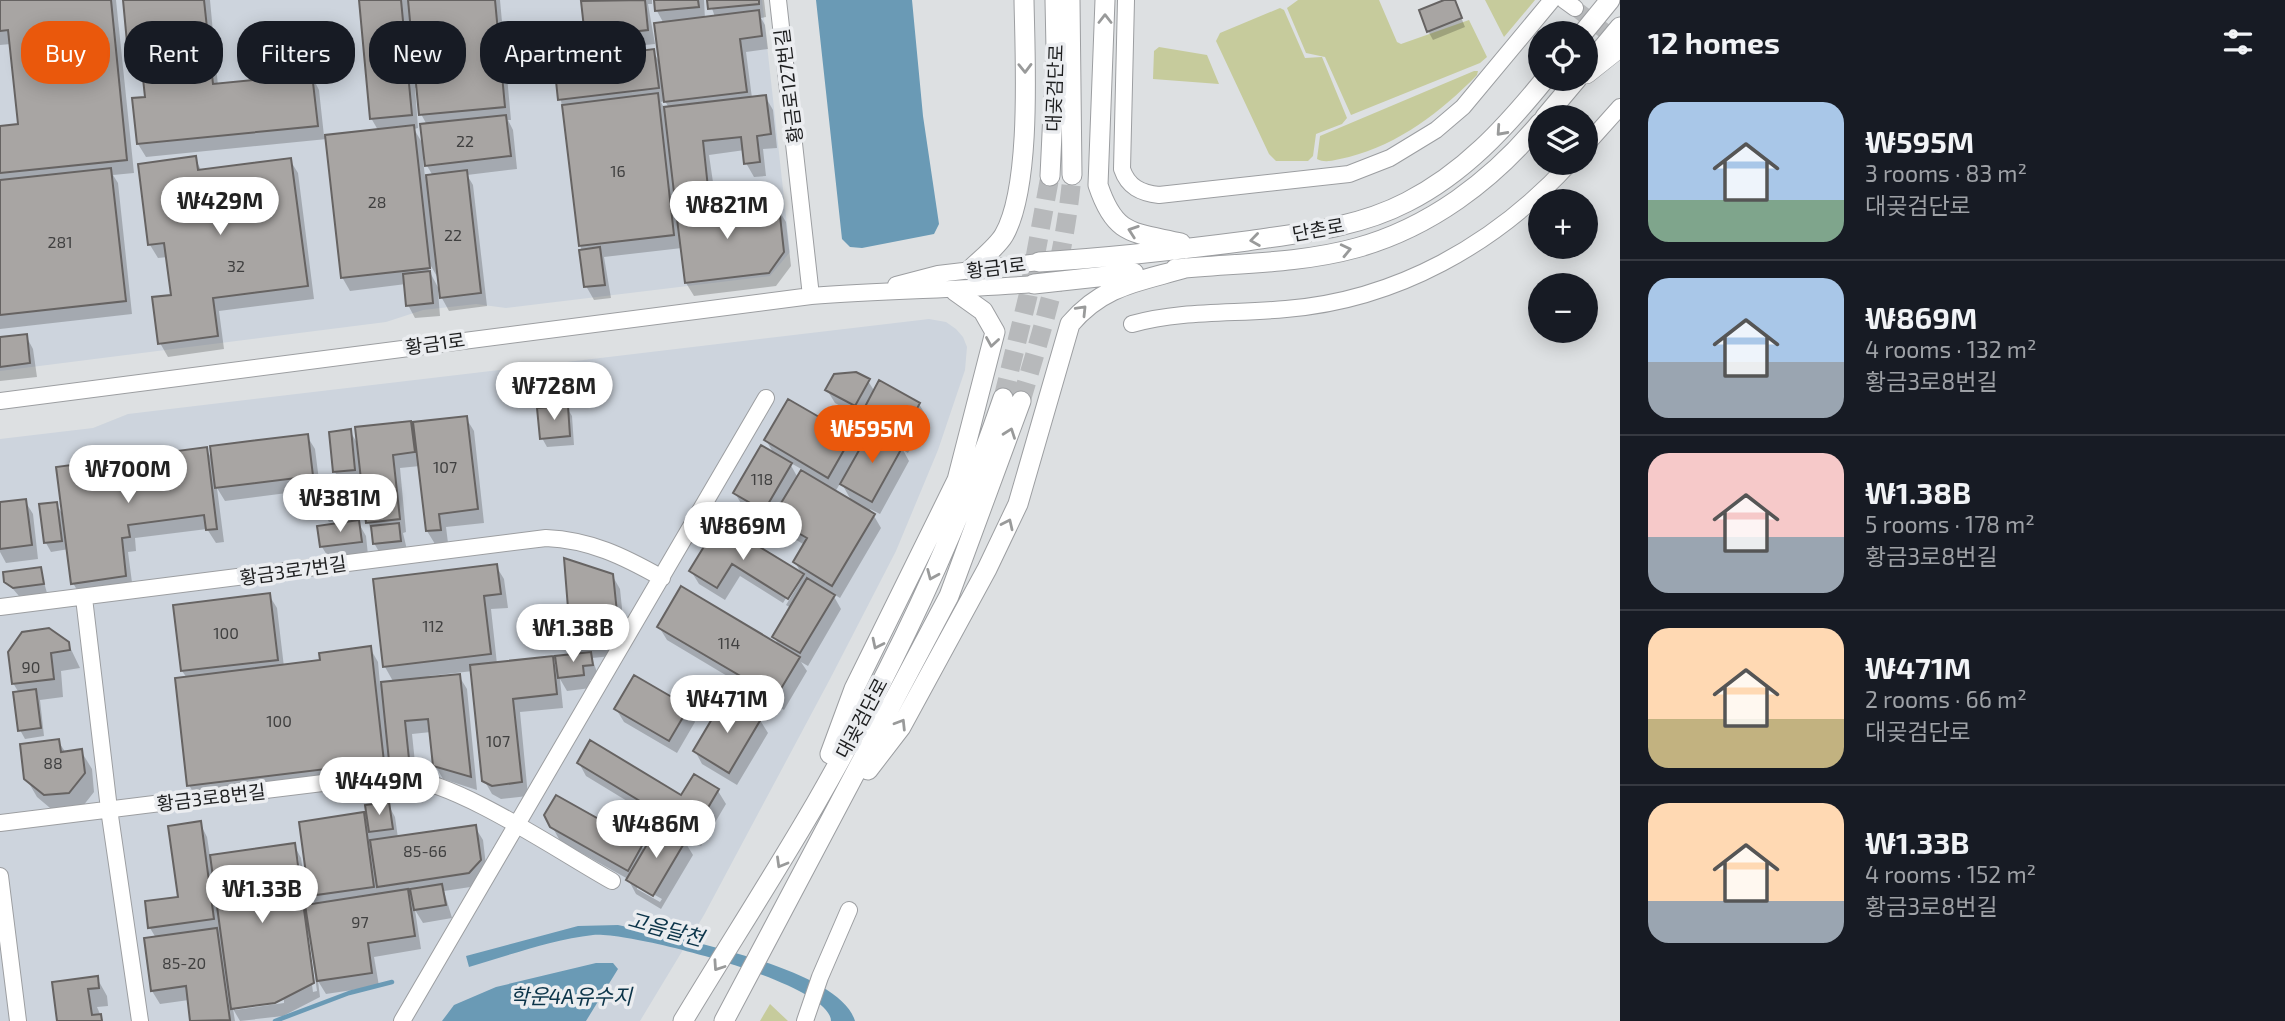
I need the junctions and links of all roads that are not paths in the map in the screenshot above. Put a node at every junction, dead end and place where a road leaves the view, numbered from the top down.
1 (778, 0) edge
2 (1024, 0) edge
3 (1055, 0) edge
4 (1070, 0) edge
5 (1105, 0) edge
6 (1126, 0) edge
7 (1552, 0) edge
8 (1610, 0) edge
9 (1593, 21) edge
10 (1620, 27) edge
11 (1620, 46) edge
12 (1598, 55) edge
13 (1598, 62) edge
14 (1534, 91) edge
15 (1567, 91) edge
16 (1555, 105) edge
17 (1620, 107) edge
18 (1598, 132) edge
19 (1528, 135) edge
20 (1072, 175) tunnel mouth
21 (1558, 175) edge
22 (1050, 176) tunnel mouth
23 (1199, 247) junction
24 (1039, 262) joint
25 (1186, 268) junction
26 (970, 270) junction
27 (1034, 284) joint
28 (870, 291) junction
29 (955, 291) junction
30 (811, 296) junction
31 (1132, 324) dead end
32 (766, 398) dead end
33 (0, 401) edge
34 (662, 578) junction
35 (84, 598) junction
36 (0, 607) edge
37 (109, 809) junction
38 (832, 818) junction
39 (806, 819) junction
40 (0, 823) edge
41 (516, 827) junction
42 (0, 876) edge
43 (612, 881) dead end
44 (849, 910) dead end
45 (805, 1018) edge
46 (18, 1021) edge
47 (140, 1021) edge
48 (402, 1021) edge
49 (683, 1021) edge
50 (724, 1021) edge

1 - 30 street, 황금로127번길
2 -> 26 main road
3 - 22 main road, 대곶검단로
4 - 20 main road, 대곶검단로
23 -> 5 main road
6 - 7 street
8 - 9 main road
10 - 12 main road
11 - 13 highway
14 -> 23 main road, 단촌로
15 - 16 main road
17 - 18 street
25 -> 19 main road, 단촌로
21 - 31 street
23 - 24 main road, 단촌로
24 - 26 street, 황금1로
25 - 27 main road, 단촌로
38 -> 25 main road
26 - 28 street, 황금1로
27 - 29 street, 황금1로
28 - 29 street, 황금1로
28 - 30 street, 황금1로
29 -> 39 main road
30 - 33 street, 황금1로
32 - 34 street
34 - 35 street, 황금3로7번길
34 - 41 street
35 - 36 street, 황금3로7번길
35 - 37 street
37 - 40 street, 황금3로8번길
37 - 41 street, 황금3로8번길
37 - 47 street
38 -> 39 main road, 대곶검단로
38 - 50 main road, 대곶검단로
39 -> 49 main road, 대곶검단로
41 - 43 street, 황금3로8번길
41 - 48 street
42 - 46 street
44 - 45 street

